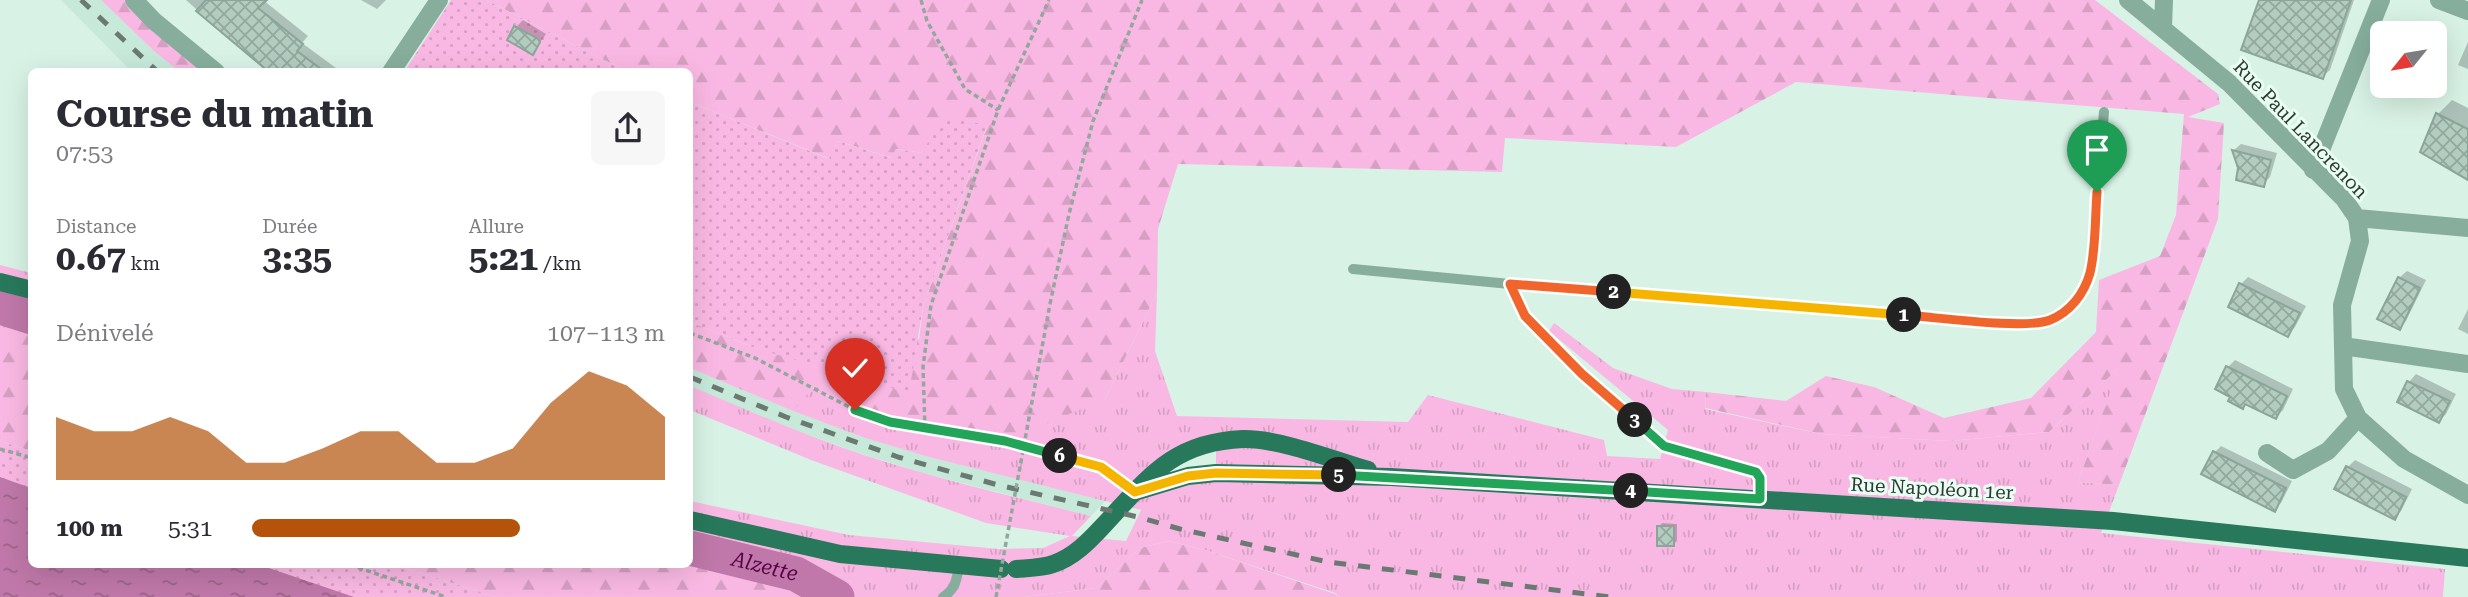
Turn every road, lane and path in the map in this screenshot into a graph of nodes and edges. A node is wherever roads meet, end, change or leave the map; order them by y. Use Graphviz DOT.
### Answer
graph roads {
  1 [pos="134,0"];
  2 [pos="439,0"];
  3 [pos="921,0"];
  4 [pos="1049,0"];
  5 [pos="1142,0"];
  6 [pos="2128,0"];
  7 [pos="2164,0"];
  8 [pos="2381,0"];
  9 [pos="2439,0"];
  10 [pos="2468,12"];
  11 [pos="2163,27"];
  12 [pos="211,68"];
  13 [pos="394,68"];
  14 [pos="998,110"];
  15 [pos="2104,113"];
  16 [pos="2313,170"];
  17 [pos="2357,218"];
  18 [pos="2468,228"];
  19 [pos="1353,269"];
  20 [pos="0,282"];
  21 [pos="1510,284"];
  22 [pos="28,288"];
  23 [pos="693,334"];
  24 [pos="2343,346"];
  25 [pos="2468,365"];
  26 [pos="2358,418"];
  27 [pos="925,429"];
  28 [pos="0,449"];
  29 [pos="2267,453"];
  30 [pos="28,457"];
  31 [pos="1391,477"];
  32 [pos="1135,492"];
  33 [pos="2468,495"];
  34 [pos="1760,499"];
  35 [pos="693,521"];
  36 [pos="2468,558"];
  37 [pos="959,566"];
  38 [pos="359,568"];
  39 [pos="446,597"];
  40 [pos="943,597"];
  41 [pos="996,597"];
  1 -- 12 [label="street"];
  2 -- 13 [label="street"];
  3 -- 14 [label="path"];
  4 -- 14 [label="path"];
  5 -- 41 [label="path, bridge"];
  6 -- 11 [label="street, Rue Paul Lancrenon"];
  7 -- 11 [label="street"];
  8 -- 16 [label="street"];
  9 -- 10 [label="street"];
  11 -- 16 [label="street, Rue Paul Lancrenon"];
  14 -- 27 [label="path"];
  15 -- 21 [label="lane"];
  16 -- 17 [label="street, Rue Paul Lancrenon"];
  17 -- 18 [label="street, Rue Paul Lancrenon"];
  17 -- 24 [label="street"];
  19 -- 21 [label="lane"];
  20 -- 22 [label="main road"];
  21 -- 34 [label="lane"];
  23 -- 27 [label="path"];
  24 -- 25 [label="street"];
  24 -- 26 [label="street"];
  26 -- 29 [label="street"];
  26 -- 33 [label="street"];
  27 -- 32 [label="path"];
  28 -- 30 [label="path"];
  31 -- 32 [label="main road"];
  31 -- 32 [label="main road"];
  31 -- 34 [label="main road, Rue Napoléon 1er"];
  32 -- 37 [label="main road"];
  34 -- 36 [label="main road, Rue Napoléon 1er"];
  35 -- 37 [label="main road"];
  37 -- 40 [label="lane"];
  38 -- 39 [label="path"];
}
